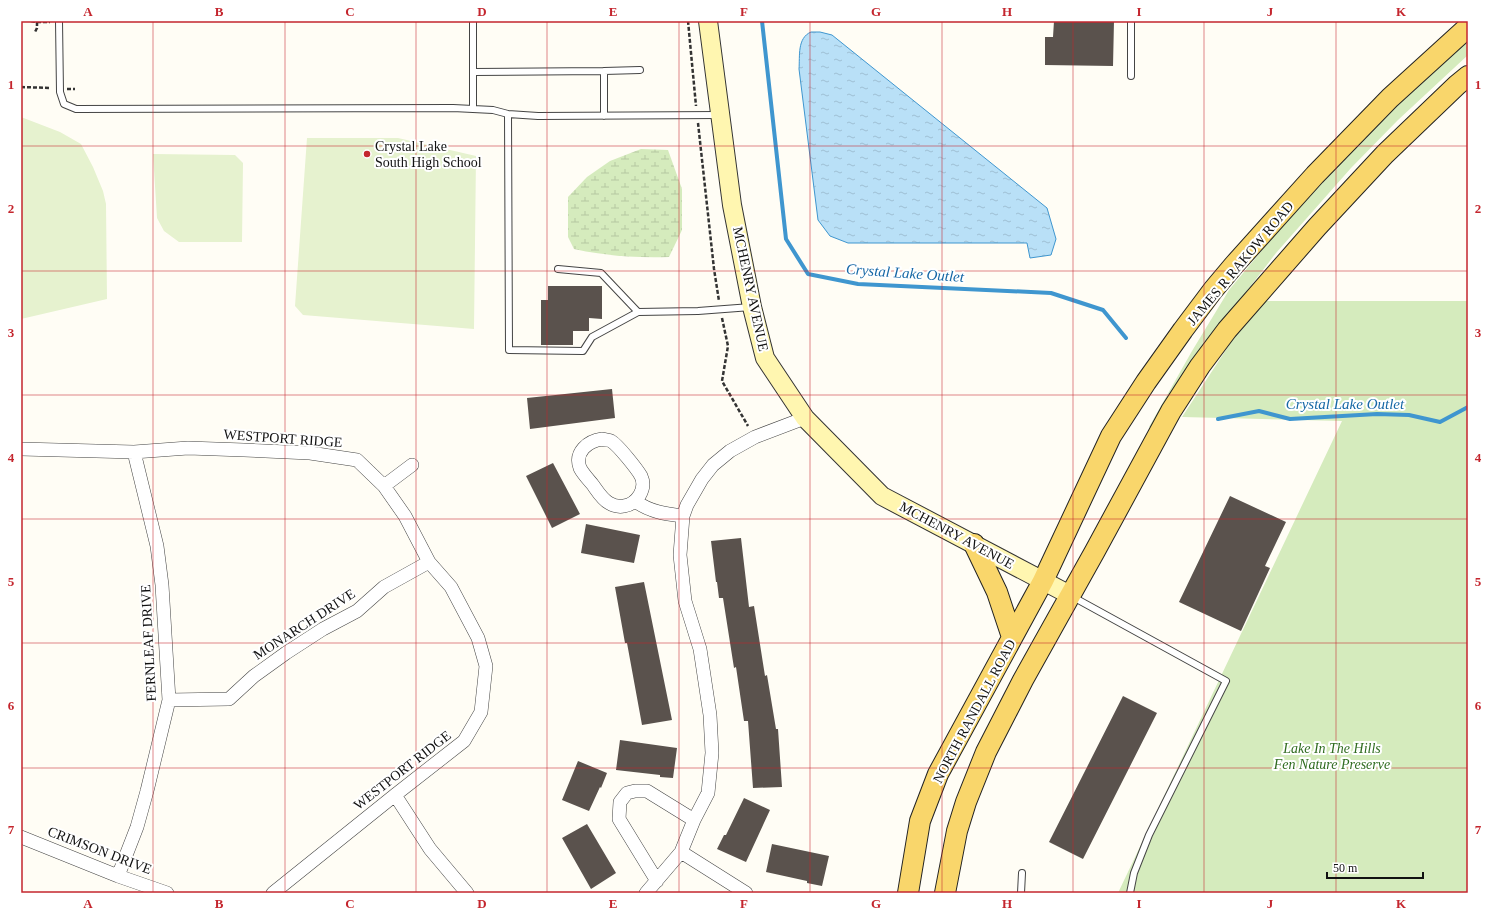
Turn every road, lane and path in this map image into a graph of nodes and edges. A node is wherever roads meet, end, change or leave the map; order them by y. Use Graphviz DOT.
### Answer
graph roads {
  1 [pos="31,21"];
  2 [pos="59,21"];
  3 [pos="473,21"];
  4 [pos="688,21"];
  5 [pos="708,21"];
  6 [pos="1131,21"];
  7 [pos="37,22"];
  8 [pos="50,22"];
  9 [pos="1468,27"];
  10 [pos="35,32"];
  11 [pos="640,70"];
  12 [pos="604,71"];
  13 [pos="473,72"];
  14 [pos="1131,76"];
  15 [pos="1468,76"];
  16 [pos="21,88"];
  17 [pos="51,88"];
  18 [pos="67,88"];
  19 [pos="75,89"];
  20 [pos="696,104"];
  21 [pos="473,109"];
  22 [pos="508,114"];
  23 [pos="721,115"];
  24 [pos="604,116"];
  25 [pos="698,126"];
  26 [pos="558,269"];
  27 [pos="718,296"];
  28 [pos="752,307"];
  29 [pos="638,312"];
  30 [pos="723,321"];
  31 [pos="805,418"];
  32 [pos="755,437"];
  33 [pos="21,449"];
  34 [pos="134,452"];
  35 [pos="412,465"];
  36 [pos="384,486"];
  37 [pos="635,501"];
  38 [pos="683,516"];
  39 [pos="974,544"];
  40 [pos="429,562"];
  41 [pos="1043,581"];
  42 [pos="1070,595"];
  43 [pos="1012,637"];
  44 [pos="169,700"];
  45 [pos="395,795"];
  46 [pos="694,820"];
  47 [pos="21,837"];
  48 [pos="681,852"];
  49 [pos="1022,873"];
  50 [pos="118,876"];
  51 [pos="657,881"];
  52 [pos="167,893"];
  53 [pos="273,893"];
  54 [pos="466,893"];
  55 [pos="646,893"];
  56 [pos="747,893"];
  57 [pos="908,893"];
  58 [pos="945,893"];
  59 [pos="1021,893"];
  60 [pos="1130,893"];
  1 -- 7 [label="path"];
  2 -- 21 [label="lane"];
  3 -- 13 [label="lane"];
  4 -- 20 [label="path"];
  5 -- 23 [label="street, MCHENRY AVENUE"];
  6 -- 14 [label="lane"];
  7 -- 8 [label="path"];
  7 -- 10 [label="path"];
  9 -- 41 [label="main road, JAMES R RAKOW ROAD"];
  11 -- 12 [label="lane"];
  12 -- 13 [label="lane"];
  12 -- 24 [label="lane"];
  13 -- 21 [label="lane"];
  15 -- 42 [label="main road"];
  16 -- 17 [label="path"];
  18 -- 19 [label="path"];
  21 -- 22 [label="lane"];
  22 -- 24 [label="lane"];
  22 -- 29 [label="lane"];
  23 -- 24 [label="lane"];
  23 -- 28 [label="street, MCHENRY AVENUE"];
  25 -- 27 [label="path"];
  26 -- 29 [label="lane"];
  28 -- 29 [label="lane"];
  28 -- 31 [label="street, MCHENRY AVENUE"];
  30 -- 32 [label="path"];
  31 -- 32 [label="street"];
  31 -- 39 [label="street, MCHENRY AVENUE"];
  32 -- 38 [label="street"];
  33 -- 34 [label="street, WESTPORT RIDGE"];
  34 -- 36 [label="street, WESTPORT RIDGE"];
  34 -- 44 [label="street, FERNLEAF DRIVE"];
  35 -- 36 [label="street"];
  36 -- 40 [label="street, WESTPORT RIDGE"];
  37 -- 37 [label="street"];
  37 -- 38 [label="street"];
  38 -- 46 [label="street"];
  39 -- 41 [label="street, MCHENRY AVENUE"];
  39 -- 43 [label="main road"];
  40 -- 44 [label="street, MONARCH DRIVE"];
  40 -- 45 [label="street, WESTPORT RIDGE"];
  41 -- 42 [label="street, MCHENRY AVENUE"];
  41 -- 43 [label="main road, NORTH RANDALL ROAD"];
  42 -- 58 [label="main road, NORTH RANDALL ROAD"];
  42 -- 60 [label="lane"];
  43 -- 57 [label="main road, NORTH RANDALL ROAD"];
  44 -- 50 [label="street, FERNLEAF DRIVE"];
  45 -- 53 [label="street, WESTPORT RIDGE"];
  45 -- 54 [label="street"];
  46 -- 48 [label="street"];
  46 -- 51 [label="street"];
  47 -- 50 [label="street, CRIMSON DRIVE"];
  48 -- 51 [label="street"];
  48 -- 56 [label="street"];
  49 -- 59 [label="lane"];
  50 -- 52 [label="street, CRIMSON DRIVE"];
  51 -- 55 [label="street"];
}
